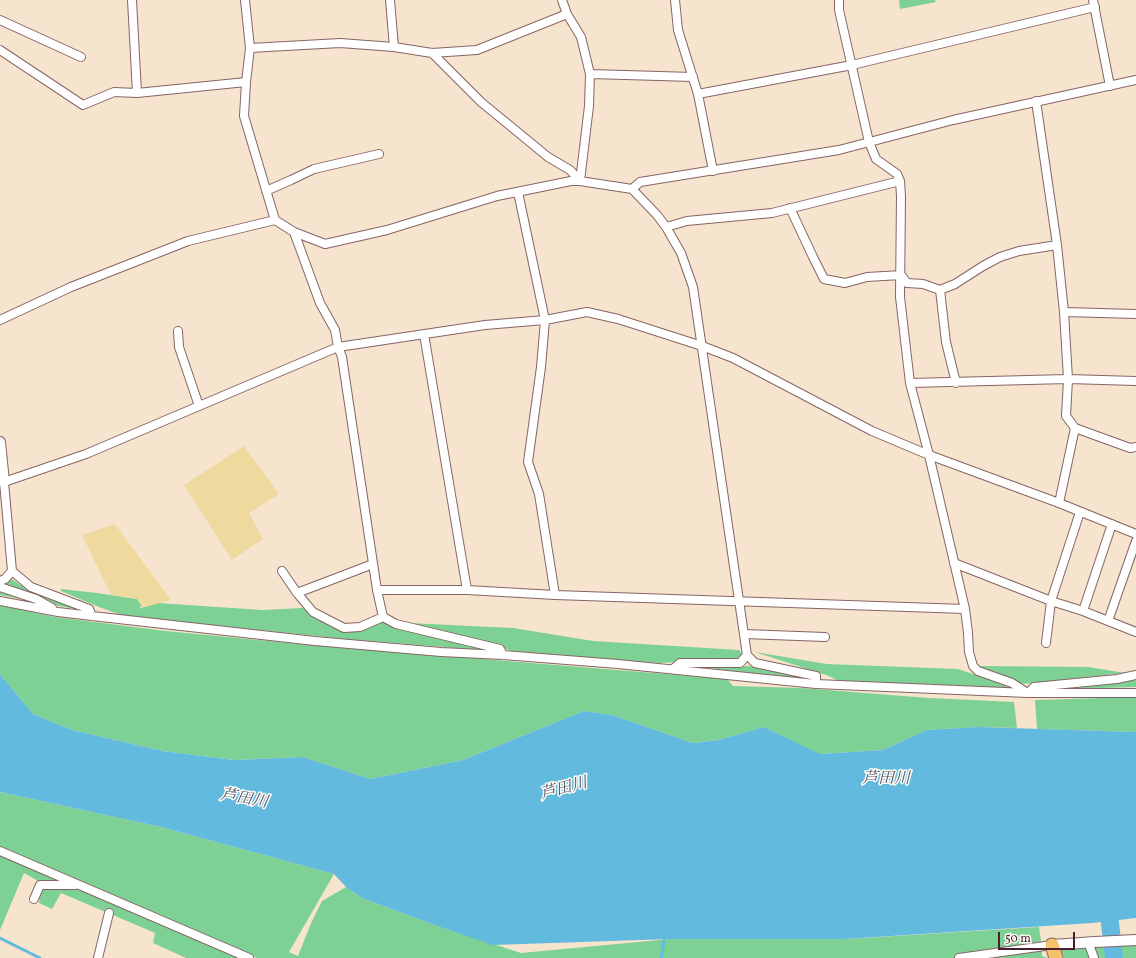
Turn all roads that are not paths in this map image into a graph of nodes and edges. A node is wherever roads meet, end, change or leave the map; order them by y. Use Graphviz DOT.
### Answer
graph roads {
  1 [pos="132,0"];
  2 [pos="244,0"];
  3 [pos="390,0"];
  4 [pos="562,0"];
  5 [pos="675,0"];
  6 [pos="839,0"];
  7 [pos="1094,4"];
  8 [pos="567,14"];
  9 [pos="0,20"];
  10 [pos="250,48"];
  11 [pos="394,48"];
  12 [pos="0,50"];
  13 [pos="432,53"];
  14 [pos="81,57"];
  15 [pos="852,65"];
  16 [pos="590,74"];
  17 [pos="693,77"];
  18 [pos="1136,80"];
  19 [pos="246,82"];
  20 [pos="1110,86"];
  21 [pos="137,93"];
  22 [pos="698,94"];
  23 [pos="1036,101"];
  24 [pos="869,142"];
  25 [pos="379,154"];
  26 [pos="713,171"];
  27 [pos="580,181"];
  28 [pos="900,181"];
  29 [pos="632,189"];
  30 [pos="266,190"];
  31 [pos="518,192"];
  32 [pos="790,208"];
  33 [pos="275,220"];
  34 [pos="666,227"];
  35 [pos="294,232"];
  36 [pos="1057,245"];
  37 [pos="901,275"];
  38 [pos="940,290"];
  39 [pos="1064,312"];
  40 [pos="1136,314"];
  41 [pos="0,320"];
  42 [pos="545,320"];
  43 [pos="178,331"];
  44 [pos="424,334"];
  45 [pos="702,346"];
  46 [pos="338,347"];
  47 [pos="1068,379"];
  48 [pos="1136,381"];
  49 [pos="910,383"];
  50 [pos="956,383"];
  51 [pos="199,406"];
  52 [pos="1075,428"];
  53 [pos="0,442"];
  54 [pos="1136,447"];
  55 [pos="929,455"];
  56 [pos="4,482"];
  57 [pos="1059,503"];
  58 [pos="1080,512"];
  59 [pos="1112,524"];
  60 [pos="1136,534"];
  61 [pos="1136,541"];
  62 [pos="954,563"];
  63 [pos="373,564"];
  64 [pos="12,571"];
  65 [pos="282,571"];
  66 [pos="0,581"];
  67 [pos="0,587"];
  68 [pos="377,590"];
  69 [pos="466,590"];
  70 [pos="297,593"];
  71 [pos="555,595"];
  72 [pos="0,601"];
  73 [pos="1051,601"];
  74 [pos="739,602"];
  75 [pos="965,609"];
  76 [pos="1083,611"];
  77 [pos="58,612"];
  78 [pos="92,616"];
  79 [pos="383,617"];
  80 [pos="1108,621"];
  81 [pos="1136,630"];
  82 [pos="744,634"];
  83 [pos="826,637"];
  84 [pos="1046,643"];
  85 [pos="503,655"];
  86 [pos="747,655"];
  87 [pos="673,669"];
  88 [pos="1136,675"];
  89 [pos="816,684"];
  90 [pos="1028,693"];
  91 [pos="1136,693"];
  92 [pos="2,853"];
  93 [pos="79,885"];
  94 [pos="34,899"];
  95 [pos="109,913"];
  96 [pos="1136,940"];
  97 [pos="1091,942"];
  98 [pos="1054,952"];
  99 [pos="98,958"];
  100 [pos="248,958"];
  101 [pos="959,958"];
  102 [pos="1094,958"];
  1 -- 21 [label="street"];
  2 -- 10 [label="street"];
  3 -- 11 [label="street"];
  4 -- 8 [label="street"];
  5 -- 17 [label="street"];
  6 -- 15 [label="street"];
  7 -- 15 [label="street"];
  7 -- 20 [label="street"];
  8 -- 13 [label="street"];
  8 -- 16 [label="street"];
  9 -- 14 [label="street"];
  10 -- 11 [label="street"];
  10 -- 19 [label="street"];
  11 -- 13 [label="street"];
  12 -- 21 [label="street"];
  13 -- 27 [label="street"];
  15 -- 22 [label="street"];
  15 -- 24 [label="street"];
  16 -- 17 [label="street"];
  16 -- 27 [label="street"];
  17 -- 22 [label="street"];
  18 -- 20 [label="street"];
  19 -- 21 [label="street"];
  19 -- 30 [label="street"];
  20 -- 23 [label="street"];
  22 -- 26 [label="street"];
  23 -- 24 [label="street"];
  23 -- 36 [label="street"];
  24 -- 26 [label="street"];
  24 -- 28 [label="street"];
  25 -- 30 [label="street"];
  26 -- 29 [label="street"];
  27 -- 29 [label="street"];
  27 -- 31 [label="street"];
  28 -- 32 [label="street"];
  28 -- 37 [label="street"];
  29 -- 34 [label="street"];
  30 -- 33 [label="street"];
  31 -- 35 [label="street"];
  31 -- 42 [label="street"];
  32 -- 34 [label="street"];
  32 -- 37 [label="street"];
  33 -- 35 [label="street"];
  33 -- 41 [label="street"];
  34 -- 45 [label="street"];
  35 -- 46 [label="street"];
  36 -- 38 [label="street"];
  36 -- 39 [label="street"];
  37 -- 38 [label="street"];
  37 -- 49 [label="street"];
  38 -- 50 [label="street"];
  39 -- 40 [label="street"];
  39 -- 47 [label="street"];
  42 -- 44 [label="street"];
  42 -- 45 [label="street"];
  42 -- 71 [label="street"];
  43 -- 51 [label="street"];
  44 -- 46 [label="street"];
  44 -- 69 [label="street"];
  45 -- 55 [label="street"];
  45 -- 74 [label="street"];
  46 -- 51 [label="street"];
  46 -- 63 [label="street"];
  47 -- 48 [label="street"];
  47 -- 50 [label="street"];
  47 -- 52 [label="street"];
  49 -- 50 [label="street"];
  49 -- 55 [label="street"];
  51 -- 56 [label="street"];
  52 -- 54 [label="street"];
  52 -- 57 [label="street"];
  53 -- 56 [label="street"];
  55 -- 57 [label="street"];
  55 -- 62 [label="street"];
  56 -- 64 [label="street"];
  57 -- 58 [label="street"];
  58 -- 59 [label="street"];
  58 -- 73 [label="street"];
  59 -- 60 [label="street"];
  59 -- 76 [label="street"];
  61 -- 80 [label="street"];
  62 -- 73 [label="street"];
  62 -- 75 [label="street"];
  63 -- 68 [label="street"];
  63 -- 70 [label="street"];
  64 -- 66 [label="street"];
  64 -- 78 [label="street"];
  65 -- 70 [label="street"];
  67 -- 77 [label="street"];
  68 -- 69 [label="street"];
  68 -- 79 [label="street"];
  69 -- 71 [label="street"];
  70 -- 79 [label="street"];
  71 -- 74 [label="street"];
  72 -- 77 [label="street"];
  73 -- 76 [label="street"];
  73 -- 84 [label="street"];
  74 -- 75 [label="street"];
  74 -- 82 [label="street"];
  75 -- 90 [label="street"];
  76 -- 80 [label="street"];
  77 -- 78 [label="street"];
  78 -- 85 [label="street"];
  79 -- 85 [label="street"];
  80 -- 81 [label="street"];
  82 -- 83 [label="street"];
  82 -- 86 [label="street"];
  85 -- 87 [label="street"];
  86 -- 87 [label="street"];
  86 -- 89 [label="street"];
  87 -- 89 [label="street"];
  88 -- 90 [label="street"];
  89 -- 90 [label="street"];
  90 -- 91 [label="street"];
  92 -- 93 [label="street"];
  93 -- 94 [label="street"];
  93 -- 100 [label="street"];
  95 -- 99 [label="street"];
  96 -- 97 [label="street"];
  97 -- 98 [label="street"];
  97 -- 102 [label="street"];
  98 -- 101 [label="street"];
}
